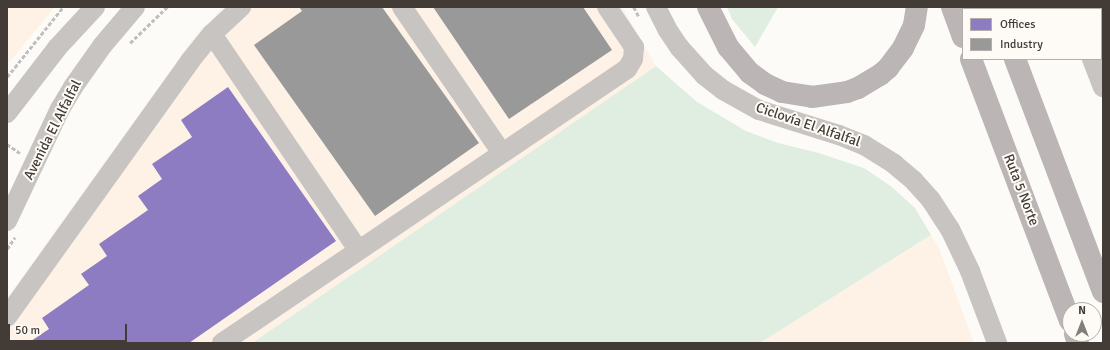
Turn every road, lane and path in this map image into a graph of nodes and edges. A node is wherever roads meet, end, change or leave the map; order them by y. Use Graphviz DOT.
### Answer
graph roads {
  1 [pos="63,7"];
  2 [pos="95,7"];
  3 [pos="135,7"];
  4 [pos="167,7"];
  5 [pos="241,7"];
  6 [pos="402,7"];
  7 [pos="607,7"];
  8 [pos="634,7"];
  9 [pos="656,7"];
  10 [pos="708,7"];
  11 [pos="917,7"];
  12 [pos="952,7"];
  13 [pos="642,21"];
  14 [pos="212,34"];
  15 [pos="962,34"];
  16 [pos="124,48"];
  17 [pos="971,60"];
  18 [pos="1015,60"];
  19 [pos="1097,64"];
  20 [pos="7,77"];
  21 [pos="1103,87"];
  22 [pos="7,113"];
  23 [pos="502,153"];
  24 [pos="12,227"];
  25 [pos="7,249"];
  26 [pos="358,250"];
  27 [pos="1103,292"];
  28 [pos="1063,302"];
  29 [pos="7,317"];
  30 [pos="222,343"];
  31 [pos="997,343"];
  1 -- 20 [label="path"];
  2 -- 22 [label="street"];
  3 -- 24 [label="street, Avenida El Alfalfal"];
  4 -- 16 [label="path"];
  5 -- 14 [label="street"];
  6 -- 23 [label="street"];
  7 -- 23 [label="street"];
  8 -- 13 [label="path"];
  9 -- 31 [label="street"];
  10 -- 11 [label="highway"];
  12 -- 15 [label="highway"];
  14 -- 26 [label="street"];
  14 -- 29 [label="street"];
  17 -- 28 [label="highway, Ruta 5 Norte"];
  18 -- 27 [label="highway"];
  19 -- 21 [label="street"];
  23 -- 26 [label="street"];
  24 -- 25 [label="path"];
  26 -- 30 [label="street"];
}
